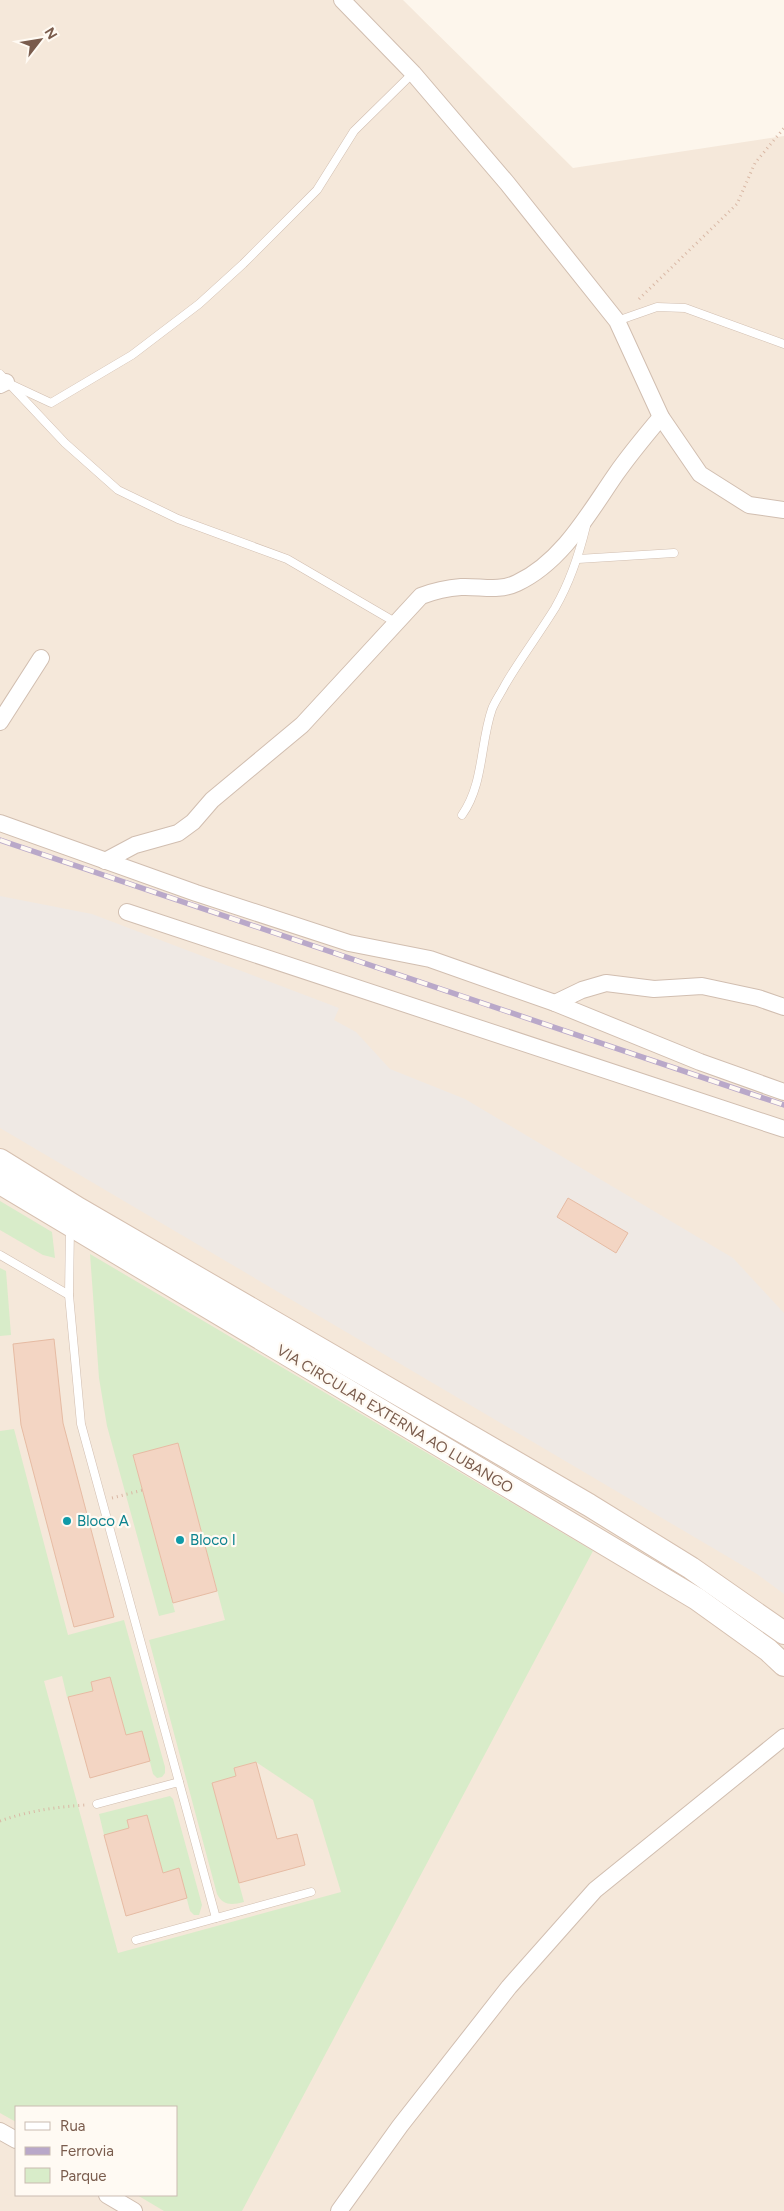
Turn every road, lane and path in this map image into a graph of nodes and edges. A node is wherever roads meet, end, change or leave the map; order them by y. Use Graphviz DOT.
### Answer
graph roads {
  1 [pos="342,0"];
  2 [pos="413,73"];
  3 [pos="784,128"];
  4 [pos="638,300"];
  5 [pos="617,321"];
  6 [pos="784,344"];
  7 [pos="2,380"];
  8 [pos="660,417"];
  9 [pos="784,510"];
  10 [pos="589,514"];
  11 [pos="674,553"];
  12 [pos="578,559"];
  13 [pos="395,622"];
  14 [pos="41,658"];
  15 [pos="0,722"];
  16 [pos="462,815"];
  17 [pos="0,823"];
  18 [pos="105,860"];
  19 [pos="127,912"];
  20 [pos="555,1003"];
  21 [pos="784,1007"];
  22 [pos="784,1092"];
  23 [pos="784,1130"];
  24 [pos="0,1160"];
  25 [pos="0,1183"];
  26 [pos="70,1225"];
  27 [pos="0,1255"];
  28 [pos="69,1295"];
  29 [pos="143,1490"];
  30 [pos="102,1500"];
  31 [pos="784,1633"];
  32 [pos="784,1665"];
  33 [pos="784,1737"];
  34 [pos="178,1782"];
  35 [pos="97,1804"];
  36 [pos="0,1821"];
  37 [pos="311,1892"];
  38 [pos="216,1918"];
  39 [pos="136,1940"];
  40 [pos="0,2130"];
  41 [pos="15,2139"];
  42 [pos="109,2196"];
  43 [pos="134,2211"];
  44 [pos="339,2211"];
  1 -- 2 [label="street"];
  2 -- 5 [label="street"];
  2 -- 7 [label="lane"];
  3 -- 4 [label="path"];
  5 -- 6 [label="lane"];
  5 -- 8 [label="street"];
  7 -- 13 [label="lane"];
  8 -- 9 [label="street"];
  8 -- 10 [label="street"];
  10 -- 12 [label="lane"];
  10 -- 13 [label="street"];
  11 -- 12 [label="lane"];
  12 -- 16 [label="lane"];
  13 -- 18 [label="street"];
  14 -- 15 [label="street"];
  17 -- 18 [label="street"];
  18 -- 20 [label="street"];
  19 -- 23 [label="street"];
  20 -- 21 [label="street"];
  20 -- 22 [label="street"];
  24 -- 31 [label="main road, VIA CIRCULAR EXTERNA AO LUBANGO"];
  25 -- 26 [label="main road, VIA CIRCULAR EXTERNA AO LUBANGO"];
  26 -- 28 [label="lane"];
  26 -- 32 [label="main road, VIA CIRCULAR EXTERNA AO LUBANGO"];
  27 -- 28 [label="lane"];
  28 -- 30 [label="lane"];
  29 -- 30 [label="path"];
  30 -- 34 [label="lane"];
  33 -- 44 [label="street"];
  34 -- 35 [label="lane"];
  34 -- 38 [label="lane"];
  35 -- 36 [label="path"];
  37 -- 38 [label="lane"];
  38 -- 39 [label="lane"];
  40 -- 41 [label="street"];
  42 -- 43 [label="street"];
}
